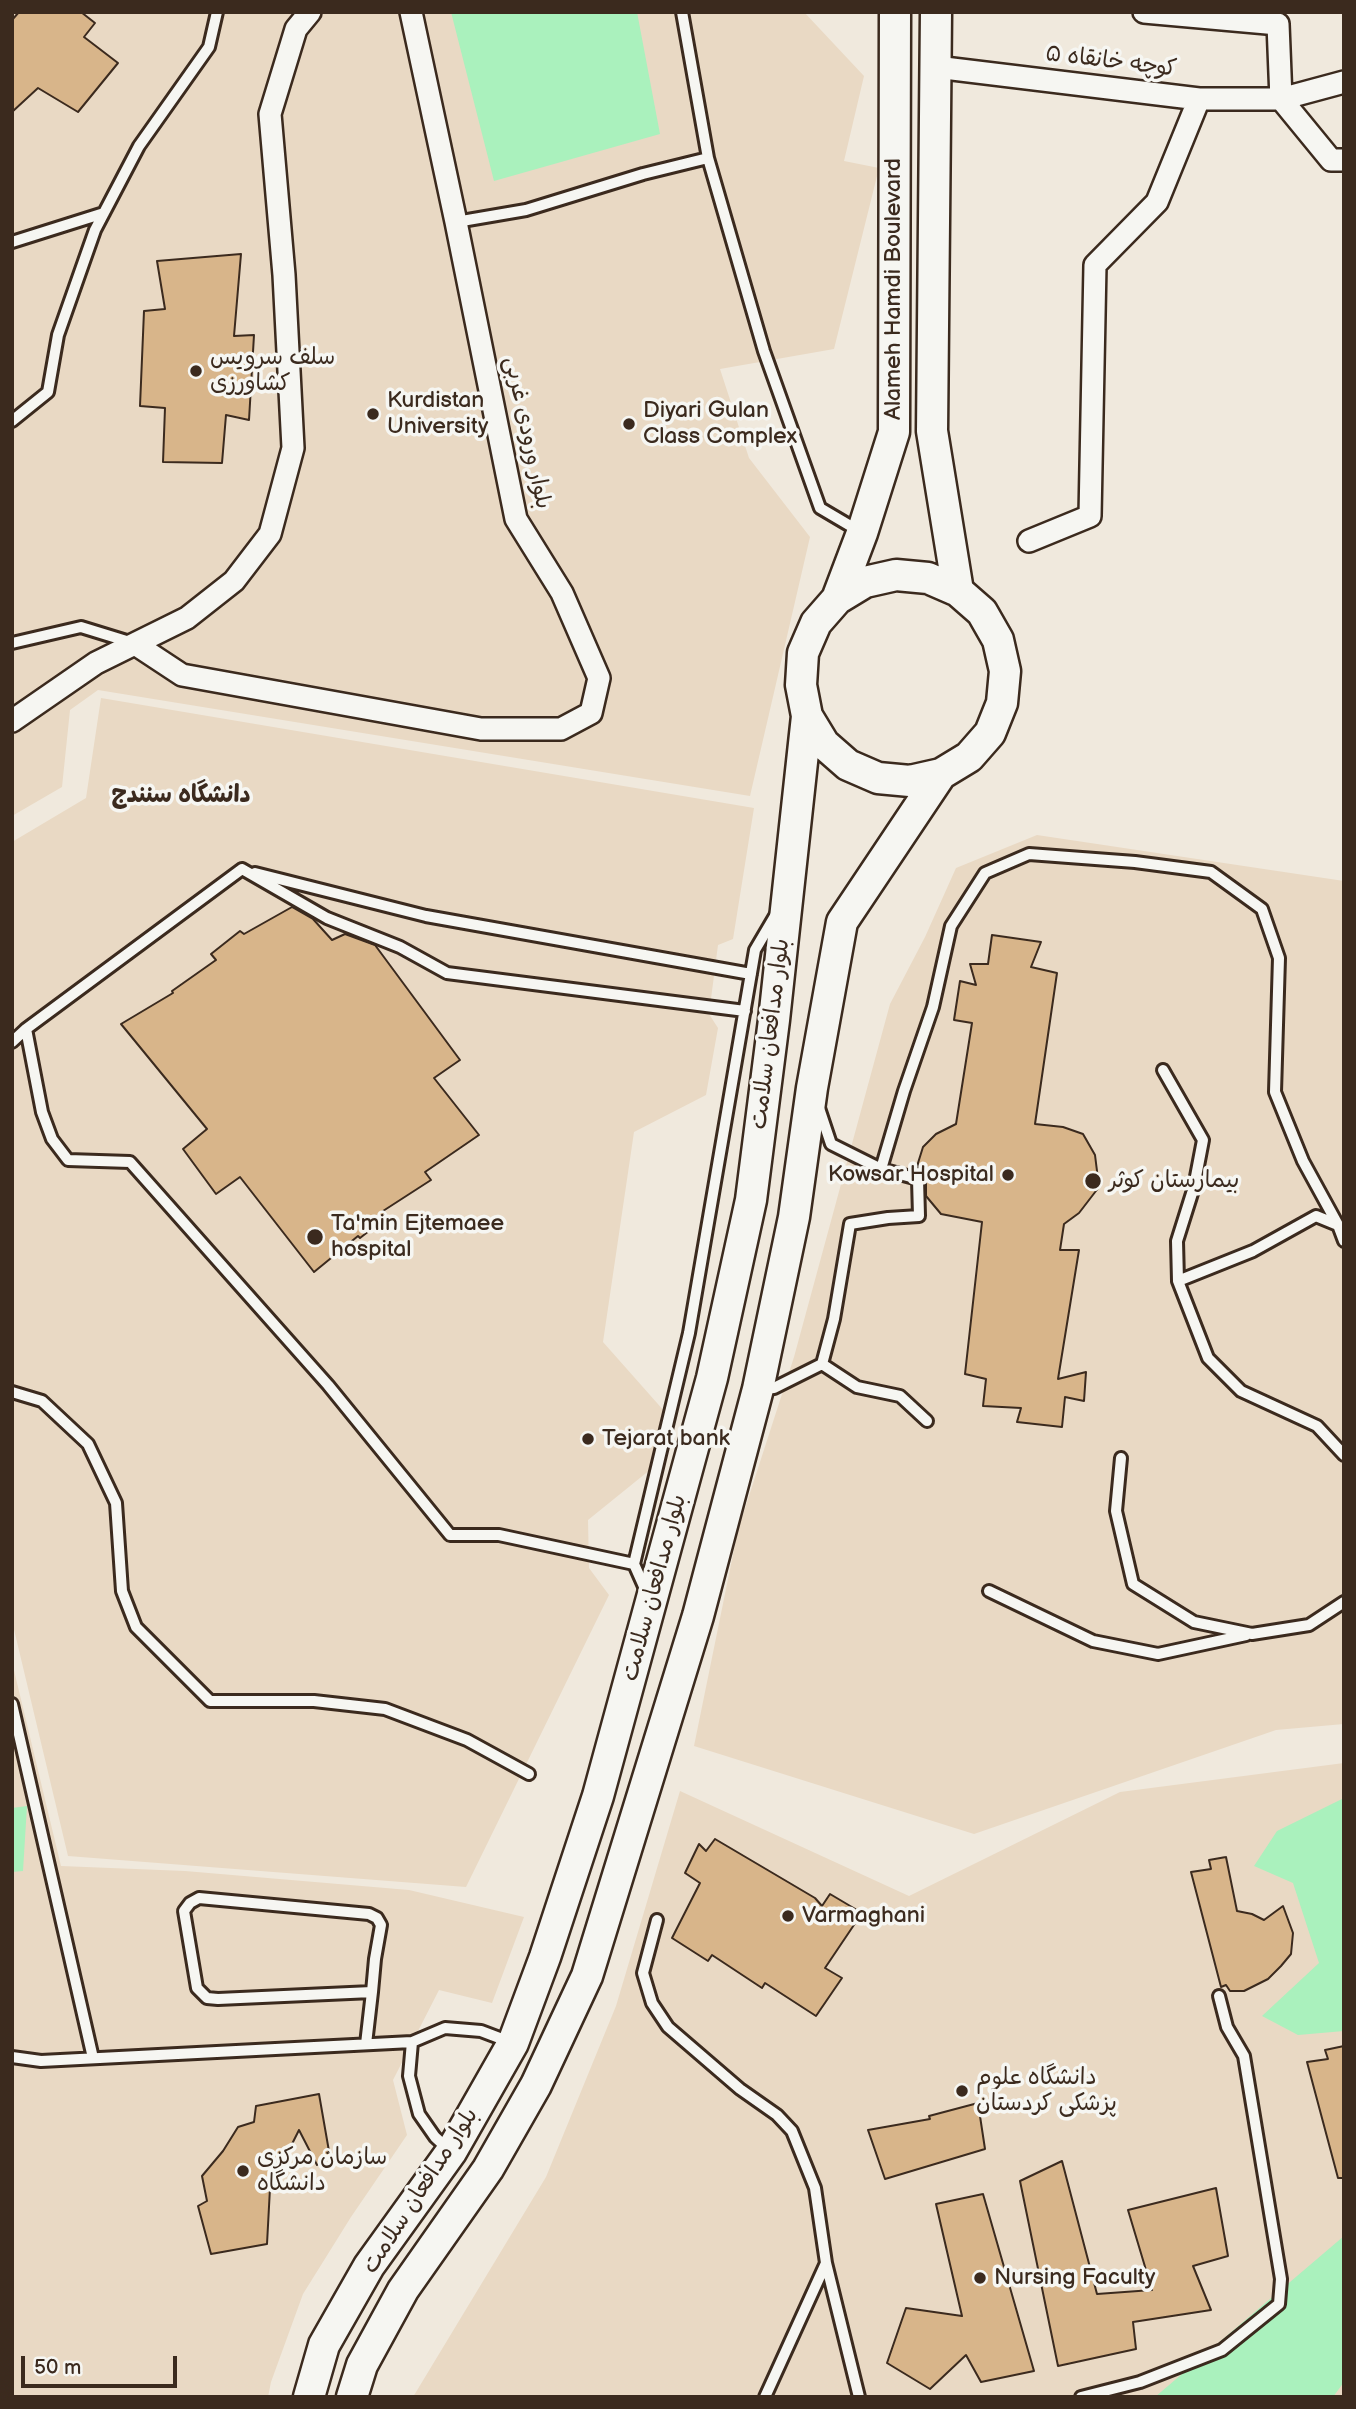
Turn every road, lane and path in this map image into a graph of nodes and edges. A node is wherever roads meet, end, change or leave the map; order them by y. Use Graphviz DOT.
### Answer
graph roads {
  1 [pos="217,12"];
  2 [pos="310,12"];
  3 [pos="411,12"];
  4 [pos="682,12"];
  5 [pos="895,12"];
  6 [pos="936,12"];
  7 [pos="1143,12"];
  8 [pos="936,67"];
  9 [pos="1344,82"];
  10 [pos="1199,99"];
  11 [pos="1280,99"];
  12 [pos="708,158"];
  13 [pos="1344,160"];
  14 [pos="104,214"];
  15 [pos="456,222"];
  16 [pos="12,242"];
  17 [pos="12,421"];
  18 [pos="862,533"];
  19 [pos="1029,541"];
  20 [pos="958,591"];
  21 [pos="837,599"];
  22 [pos="12,643"];
  23 [pos="135,643"];
  24 [pos="807,716"];
  25 [pos="12,721"];
  26 [pos="941,774"];
  27 [pos="242,869"];
  28 [pos="787,895"];
  29 [pos="751,974"];
  30 [pos="745,1011"];
  31 [pos="26,1029"];
  32 [pos="12,1042"];
  33 [pos="1163,1070"];
  34 [pos="812,1087"];
  35 [pos="881,1169"];
  36 [pos="1338,1225"];
  37 [pos="1344,1241"];
  38 [pos="1178,1280"];
  39 [pos="822,1364"];
  40 [pos="758,1389"];
  41 [pos="12,1392"];
  42 [pos="927,1420"];
  43 [pos="1344,1455"];
  44 [pos="1121,1458"];
  45 [pos="635,1564"];
  46 [pos="989,1591"];
  47 [pos="1344,1602"];
  48 [pos="651,1603"];
  49 [pos="1252,1634"];
  50 [pos="12,1704"];
  51 [pos="529,1774"];
  52 [pos="657,1920"];
  53 [pos="372,1992"];
  54 [pos="1219,1996"];
  55 [pos="412,2042"];
  56 [pos="513,2043"];
  57 [pos="366,2044"];
  58 [pos="12,2057"];
  59 [pos="93,2058"];
  60 [pos="451,2152"];
  61 [pos="826,2263"];
  62 [pos="309,2397"];
  63 [pos="352,2397"];
  64 [pos="765,2397"];
  65 [pos="859,2397"];
  66 [pos="1081,2397"];
  1 -- 14 [label="lane"];
  2 -- 23 [label="street"];
  3 -- 15 [label="street, بلوار ورودی غربی"];
  4 -- 12 [label="lane"];
  5 -- 18 [label="main road, Alameh Hamdi Boulevard"];
  6 -- 8 [label="main road, Alameh Hamdi Boulevard"];
  7 -- 11 [label="street"];
  8 -- 10 [label="street, کوچه خانقاه ۵"];
  8 -- 20 [label="main road, Alameh Hamdi Boulevard"];
  9 -- 11 [label="street, کوچه خانقاه ۵"];
  10 -- 11 [label="street, کوچه خانقاه ۵"];
  10 -- 19 [label="street"];
  11 -- 13 [label="street"];
  12 -- 15 [label="lane"];
  12 -- 18 [label="lane"];
  14 -- 16 [label="lane"];
  14 -- 17 [label="lane"];
  15 -- 23 [label="street, بلوار ورودی غربی"];
  18 -- 21 [label="main road, Alameh Hamdi Boulevard"];
  20 -- 21 [label="main road"];
  20 -- 26 [label="main road"];
  21 -- 24 [label="main road"];
  22 -- 23 [label="lane"];
  23 -- 25 [label="street"];
  24 -- 26 [label="main road"];
  24 -- 28 [label="main road, بلوار مدافعان سلامت"];
  26 -- 34 [label="main road, بلوار مدافعان سلامت"];
  27 -- 29 [label="lane"];
  27 -- 30 [label="lane"];
  27 -- 31 [label="lane"];
  28 -- 29 [label="lane"];
  28 -- 48 [label="main road, بلوار مدافعان سلامت"];
  29 -- 30 [label="lane"];
  30 -- 45 [label="lane"];
  31 -- 32 [label="lane"];
  31 -- 45 [label="lane"];
  33 -- 38 [label="lane"];
  34 -- 35 [label="lane"];
  34 -- 40 [label="main road, بلوار مدافعان سلامت"];
  35 -- 36 [label="lane"];
  35 -- 39 [label="lane"];
  36 -- 37 [label="lane"];
  36 -- 38 [label="lane"];
  38 -- 43 [label="lane"];
  39 -- 40 [label="lane"];
  39 -- 42 [label="lane"];
  40 -- 63 [label="main road, بلوار مدافعان سلامت"];
  41 -- 51 [label="lane"];
  44 -- 49 [label="lane"];
  45 -- 48 [label="lane"];
  46 -- 49 [label="lane"];
  47 -- 49 [label="lane"];
  48 -- 56 [label="main road, بلوار مدافعان سلامت"];
  50 -- 59 [label="lane"];
  52 -- 61 [label="lane"];
  53 -- 53 [label="lane"];
  53 -- 57 [label="lane"];
  54 -- 66 [label="lane"];
  55 -- 56 [label="lane"];
  55 -- 57 [label="lane"];
  55 -- 60 [label="lane"];
  56 -- 60 [label="main road, بلوار مدافعان سلامت"];
  57 -- 59 [label="lane"];
  58 -- 59 [label="lane"];
  60 -- 62 [label="main road, بلوار مدافعان سلامت"];
  61 -- 64 [label="lane"];
  61 -- 65 [label="lane"];
}
